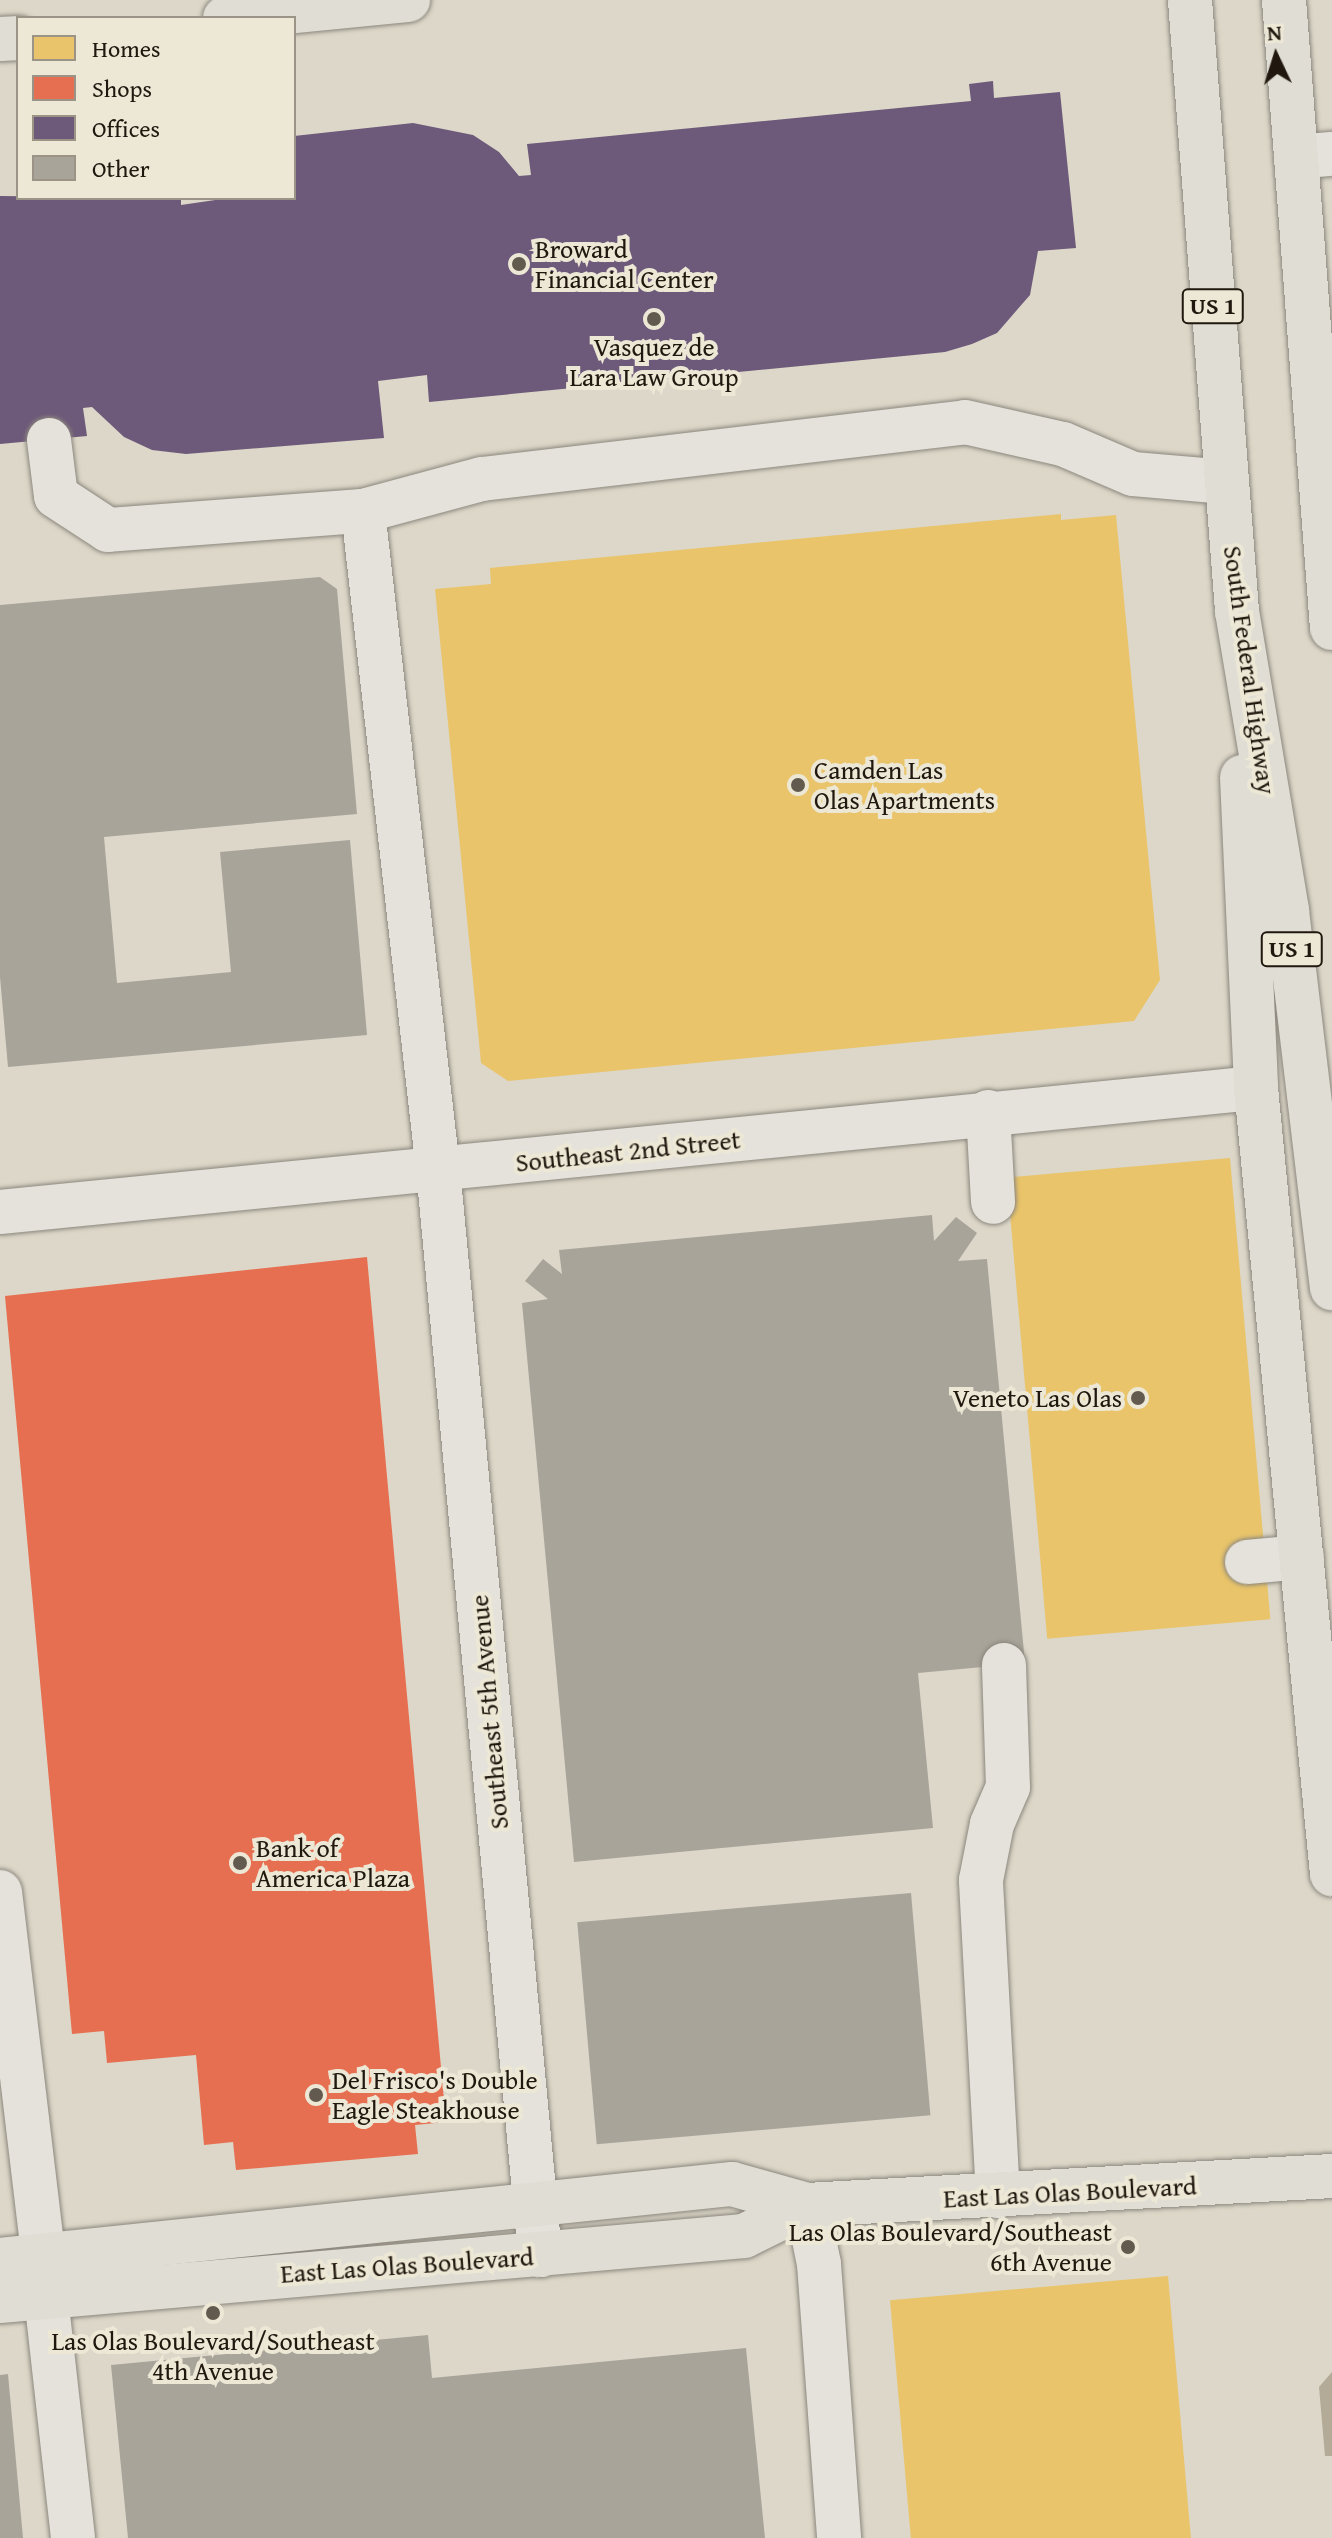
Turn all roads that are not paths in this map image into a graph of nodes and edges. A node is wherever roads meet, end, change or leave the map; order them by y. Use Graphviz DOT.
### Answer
graph roads {
  1 [pos="408,0"];
  2 [pos="1190,0"];
  3 [pos="1284,0"];
  4 [pos="245,16"];
  5 [pos="1314,156"];
  6 [pos="49,440"];
  7 [pos="1325,465"];
  8 [pos="1227,482"];
  9 [pos="363,511"];
  10 [pos="1237,611"];
  11 [pos="1332,616"];
  12 [pos="1332,628"];
  13 [pos="1256,1088"];
  14 [pos="988,1112"];
  15 [pos="438,1169"];
  16 [pos="993,1202"];
  17 [pos="0,1212"];
  18 [pos="1332,1288"];
  19 [pos="1302,1557"];
  20 [pos="1247,1562"];
  21 [pos="1004,1665"];
  22 [pos="1332,1874"];
  23 [pos="0,1892"];
  24 [pos="1332,2176"];
  25 [pos="998,2196"];
  26 [pos="535,2201"];
  27 [pos="807,2205"];
  28 [pos="43,2254"];
  29 [pos="540,2255"];
  30 [pos="0,2260"];
  31 [pos="46,2297"];
  32 [pos="0,2301"];
  33 [pos="73,2538"];
  34 [pos="839,2538"];
  1 -- 4 [label="main road"];
  2 -- 8 [label="main road, South Federal Highway / US 1"];
  3 -- 5 [label="main road"];
  5 -- 7 [label="main road"];
  6 -- 9 [label="street"];
  7 -- 11 [label="main road"];
  8 -- 9 [label="street"];
  8 -- 10 [label="main road, South Federal Highway / US 1"];
  9 -- 15 [label="street, Southeast 5th Avenue"];
  10 -- 13 [label="main road"];
  10 -- 18 [label="main road, South Federal Highway / US 1"];
  11 -- 12 [label="main road"];
  13 -- 14 [label="street, Southeast 2nd Street"];
  13 -- 19 [label="main road"];
  14 -- 15 [label="street, Southeast 2nd Street"];
  14 -- 16 [label="street"];
  15 -- 17 [label="street, Southeast 2nd Street"];
  15 -- 26 [label="street, Southeast 5th Avenue"];
  19 -- 20 [label="street"];
  19 -- 22 [label="main road"];
  21 -- 25 [label="street"];
  23 -- 28 [label="street"];
  24 -- 25 [label="main road, East Las Olas Boulevard"];
  25 -- 27 [label="main road, East Las Olas Boulevard"];
  26 -- 27 [label="main road, East Las Olas Boulevard"];
  26 -- 28 [label="main road, East Las Olas Boulevard"];
  26 -- 29 [label="street, Southeast 5th Avenue"];
  27 -- 29 [label="main road, East Las Olas Boulevard"];
  27 -- 34 [label="street"];
  28 -- 30 [label="main road, East Las Olas Boulevard"];
  29 -- 31 [label="main road, East Las Olas Boulevard"];
  31 -- 32 [label="main road, East Las Olas Boulevard"];
  31 -- 33 [label="street"];
}
